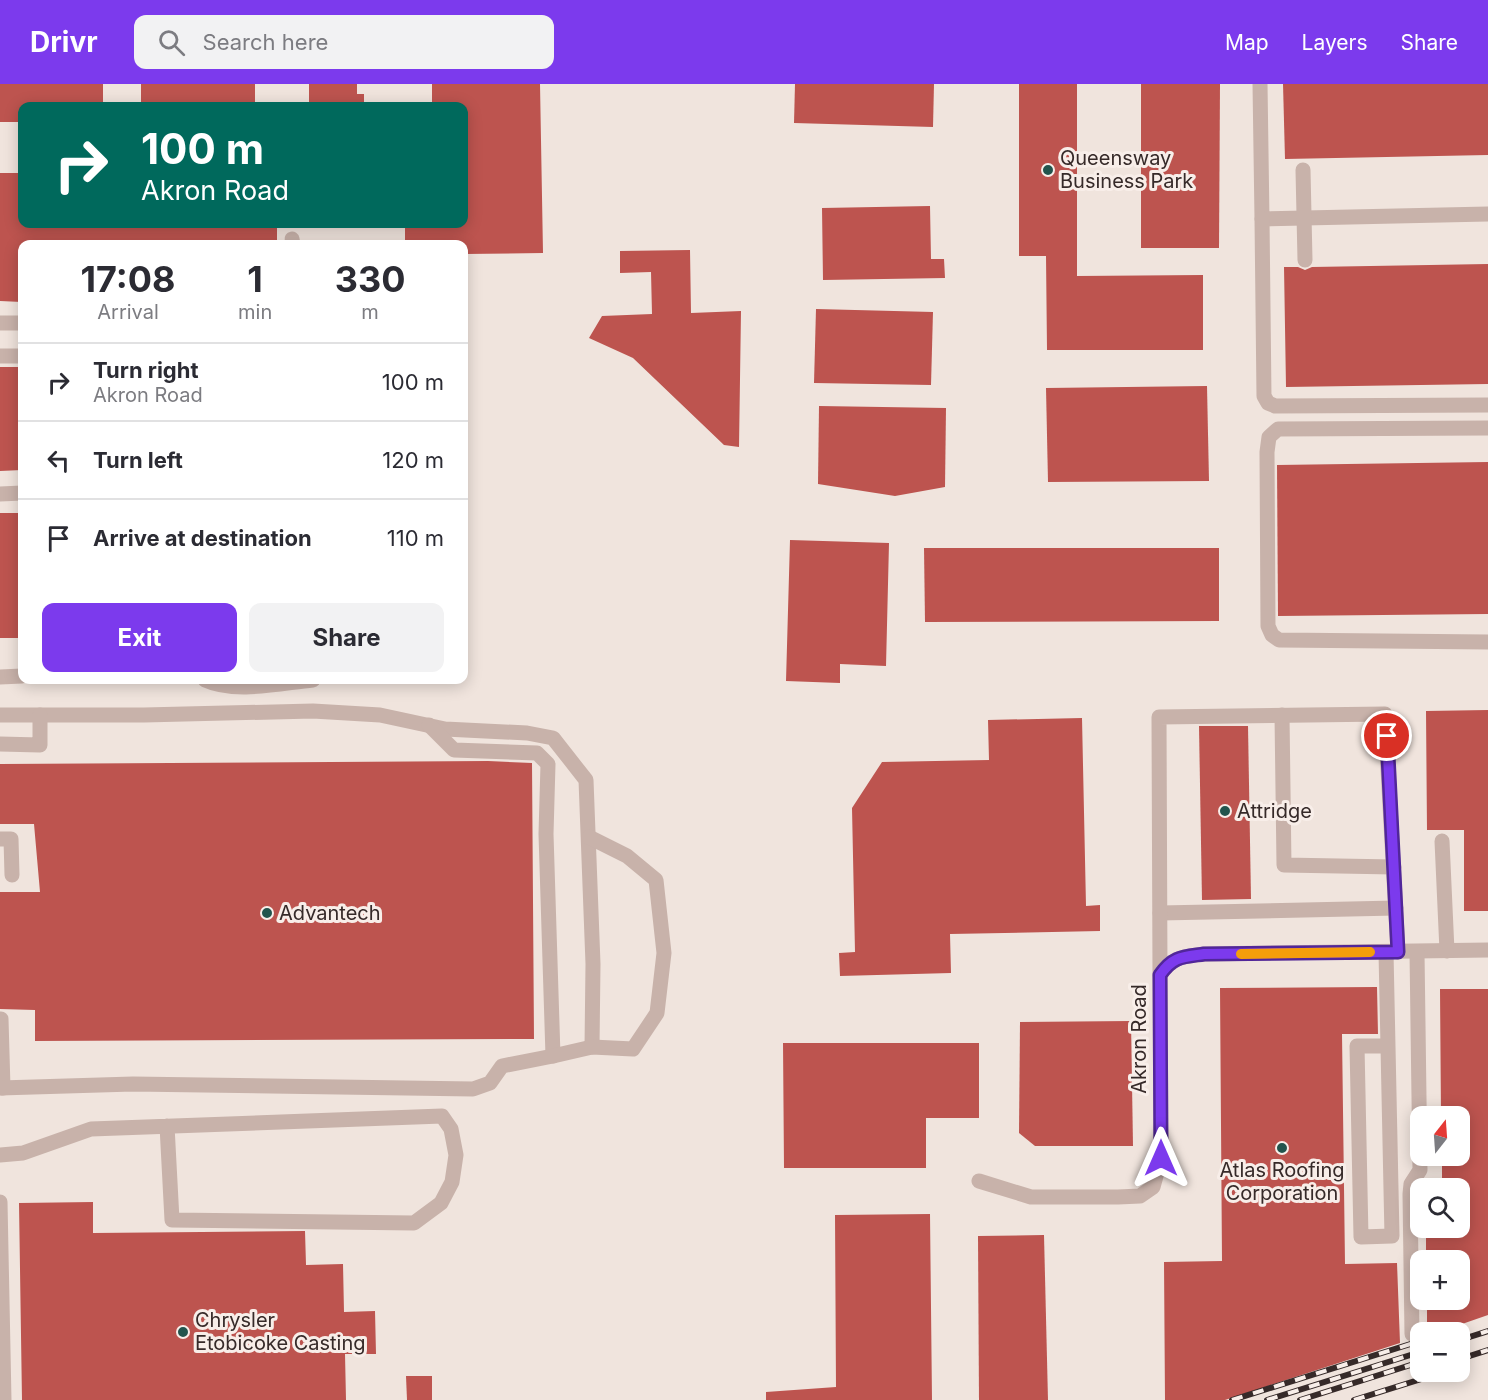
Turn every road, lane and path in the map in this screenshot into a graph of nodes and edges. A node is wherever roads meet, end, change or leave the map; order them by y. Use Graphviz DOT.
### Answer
graph roads {
  1 [pos="1260,84"];
  2 [pos="1303,170"];
  3 [pos="1488,214"];
  4 [pos="1304,218"];
  5 [pos="1262,219"];
  6 [pos="1305,260"];
  7 [pos="0,323"];
  8 [pos="18,323"];
  9 [pos="0,356"];
  10 [pos="18,356"];
  11 [pos="1488,405"];
  12 [pos="1488,428"];
  13 [pos="18,493"];
  14 [pos="0,494"];
  15 [pos="1488,642"];
  16 [pos="18,676"];
  17 [pos="0,677"];
  18 [pos="216,684"];
  19 [pos="276,684"];
  20 [pos="0,715"];
  21 [pos="40,715"];
  22 [pos="1282,715"];
  23 [pos="429,725"];
  24 [pos="0,744"];
  25 [pos="589,837"];
  26 [pos="0,839"];
  27 [pos="1442,841"];
  28 [pos="1394,867"];
  29 [pos="12,875"];
  30 [pos="1396,908"];
  31 [pos="1160,913"];
  32 [pos="1488,950"];
  33 [pos="1447,951"];
  34 [pos="1392,952"];
  35 [pos="1417,952"];
  36 [pos="1160,975"];
  37 [pos="0,1019"];
  38 [pos="1388,1046"];
  39 [pos="592,1047"];
  40 [pos="552,1056"];
  41 [pos="1,1088"];
  42 [pos="167,1126"];
  43 [pos="0,1155"];
  44 [pos="979,1181"];
  45 [pos="0,1202"];
  46 [pos="1412,1322"];
  47 [pos="1,1342"];
  48 [pos="4,1400"];
  1 -- 5 [label="street"];
  2 -- 4 [label="street"];
  3 -- 4 [label="street"];
  4 -- 5 [label="street"];
  4 -- 6 [label="street"];
  5 -- 11 [label="street"];
  7 -- 8 [label="street"];
  9 -- 10 [label="street"];
  12 -- 15 [label="street"];
  13 -- 14 [label="street"];
  16 -- 17 [label="street"];
  18 -- 19 [label="street"];
  20 -- 21 [label="street"];
  21 -- 23 [label="street"];
  21 -- 24 [label="street"];
  22 -- 28 [label="street"];
  22 -- 28 [label="street"];
  22 -- 31 [label="street"];
  23 -- 25 [label="street"];
  23 -- 40 [label="street"];
  25 -- 39 [label="street"];
  25 -- 39 [label="street"];
  26 -- 29 [label="street"];
  27 -- 33 [label="street"];
  28 -- 30 [label="street"];
  30 -- 31 [label="street"];
  30 -- 34 [label="street"];
  31 -- 36 [label="street"];
  32 -- 33 [label="street, Akron Road"];
  33 -- 35 [label="street, Akron Road"];
  34 -- 35 [label="street, Akron Road"];
  34 -- 36 [label="street, Akron Road"];
  34 -- 38 [label="street"];
  35 -- 46 [label="street"];
  36 -- 44 [label="street, Akron Road"];
  37 -- 41 [label="street"];
  38 -- 38 [label="street"];
  39 -- 40 [label="street"];
  40 -- 41 [label="street"];
  42 -- 42 [label="street"];
  42 -- 43 [label="street"];
  45 -- 47 [label="street"];
  47 -- 48 [label="street"];
}
